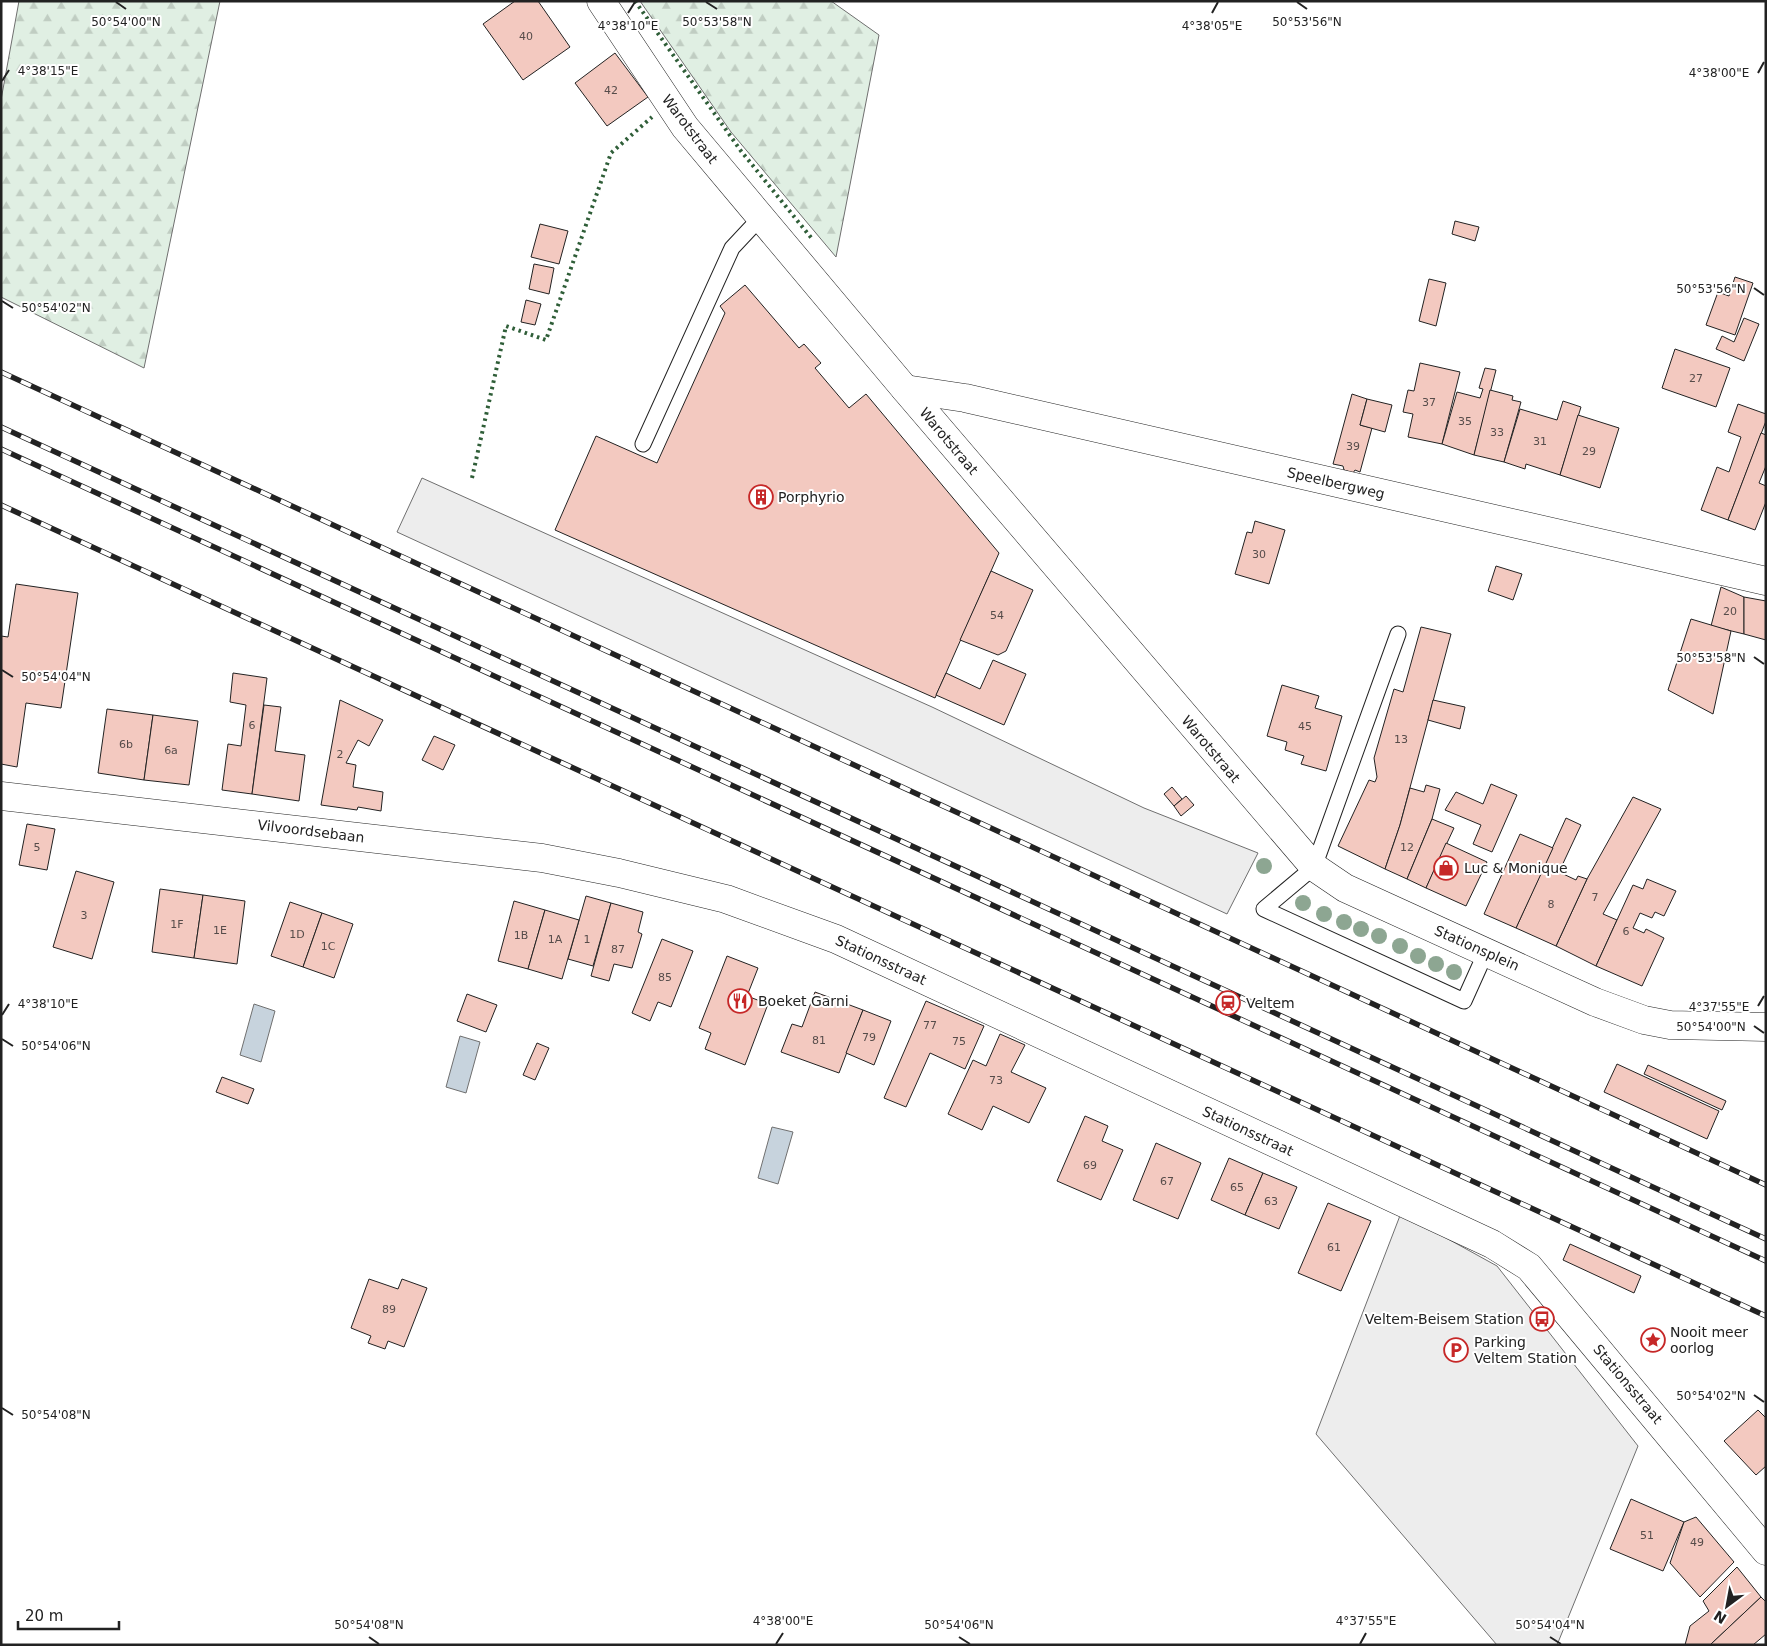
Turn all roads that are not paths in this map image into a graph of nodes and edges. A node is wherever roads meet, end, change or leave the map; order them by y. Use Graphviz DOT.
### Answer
graph roads {
  1 [pos="601,1"];
  2 [pos="761,217"];
  3 [pos="905,389"];
  4 [pos="643,444"];
  5 [pos="1766,581"];
  6 [pos="1398,634"];
  7 [pos="1,796"];
  8 [pos="1314,867"];
  9 [pos="619,873"];
  10 [pos="1486,952"];
  11 [pos="1766,1027"];
  12 [pos="1761,1536"];
  1 -- 2 [label="street, Warotstraat"];
  2 -- 3 [label="street, Warotstraat"];
  2 -- 4 [label="lane"];
  3 -- 5 [label="street, Speelbergweg"];
  3 -- 8 [label="street, Warotstraat"];
  6 -- 8 [label="lane"];
  7 -- 9 [label="street, Vilvoordsebaan"];
  8 -- 10 [label="street, Stationsplein"];
  8 -- 10 [label="lane"];
  9 -- 12 [label="street, Stationsstraat"];
  10 -- 11 [label="street, Stationsplein"];
}
